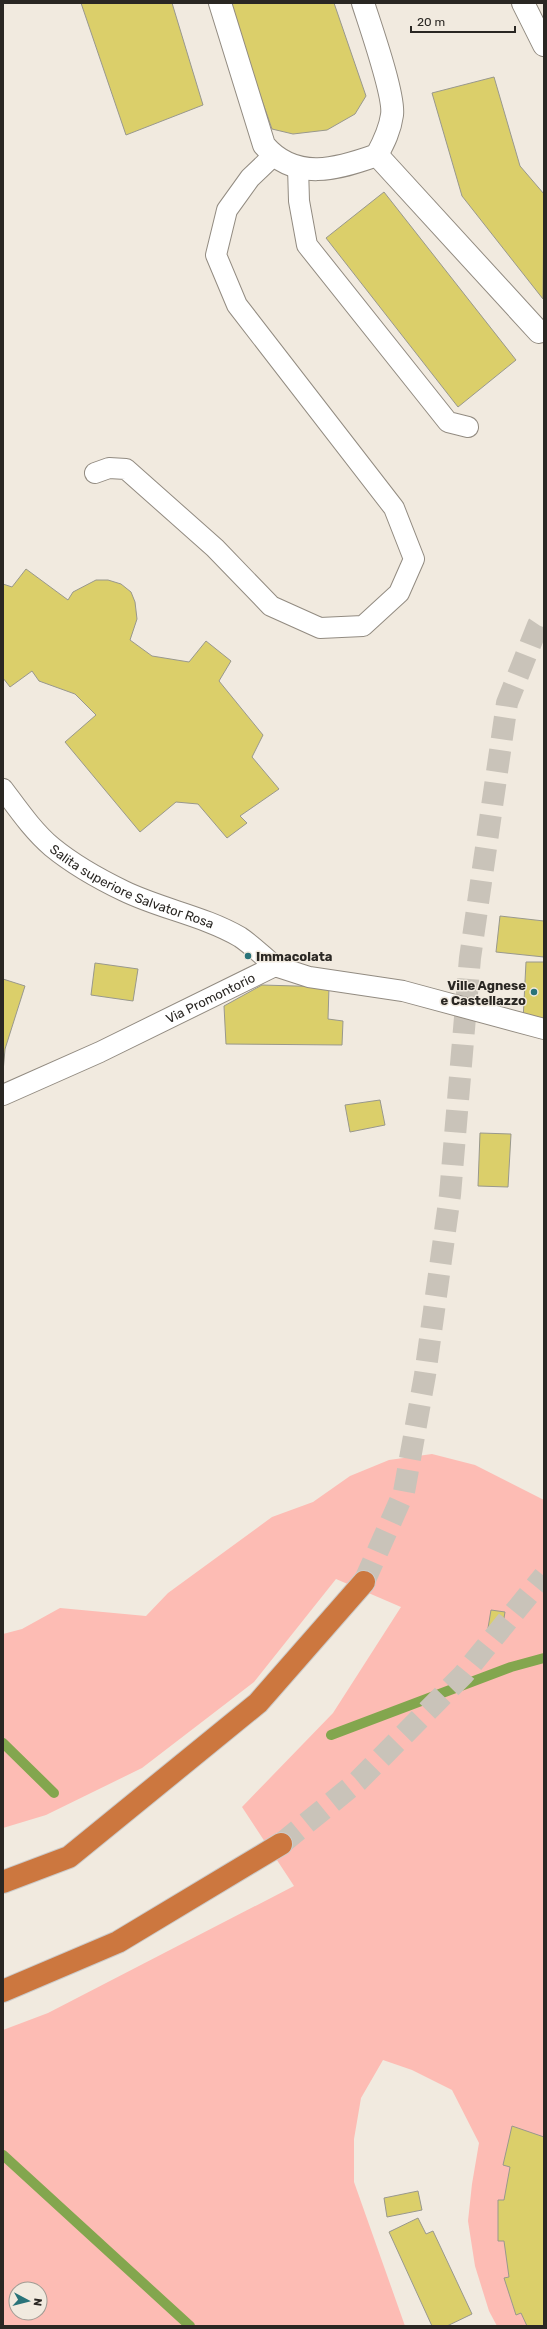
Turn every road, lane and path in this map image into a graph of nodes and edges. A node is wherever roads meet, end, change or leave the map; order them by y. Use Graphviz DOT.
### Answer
graph roads {
  1 [pos="220,3"];
  2 [pos="363,3"];
  3 [pos="523,3"];
  4 [pos="544,45"];
  5 [pos="377,155"];
  6 [pos="273,156"];
  7 [pos="298,167"];
  8 [pos="540,332"];
  9 [pos="468,427"];
  10 [pos="95,473"];
  11 [pos="3,789"];
  12 [pos="275,966"];
  13 [pos="544,1029"];
  14 [pos="3,1095"];
  15 [pos="364,1582"];
  16 [pos="281,1844"];
  17 [pos="3,1882"];
  18 [pos="3,1991"];
  1 -- 6 [label="street"];
  2 -- 5 [label="street"];
  3 -- 4 [label="street"];
  5 -- 7 [label="street"];
  5 -- 8 [label="street"];
  6 -- 7 [label="street"];
  6 -- 10 [label="lane"];
  7 -- 9 [label="lane"];
  11 -- 12 [label="lane, Salita superiore Salvator Rosa"];
  12 -- 13 [label="lane"];
  12 -- 14 [label="lane, Via Promontorio"];
  15 -- 17 [label="highway"];
  16 -- 18 [label="highway"];
}
